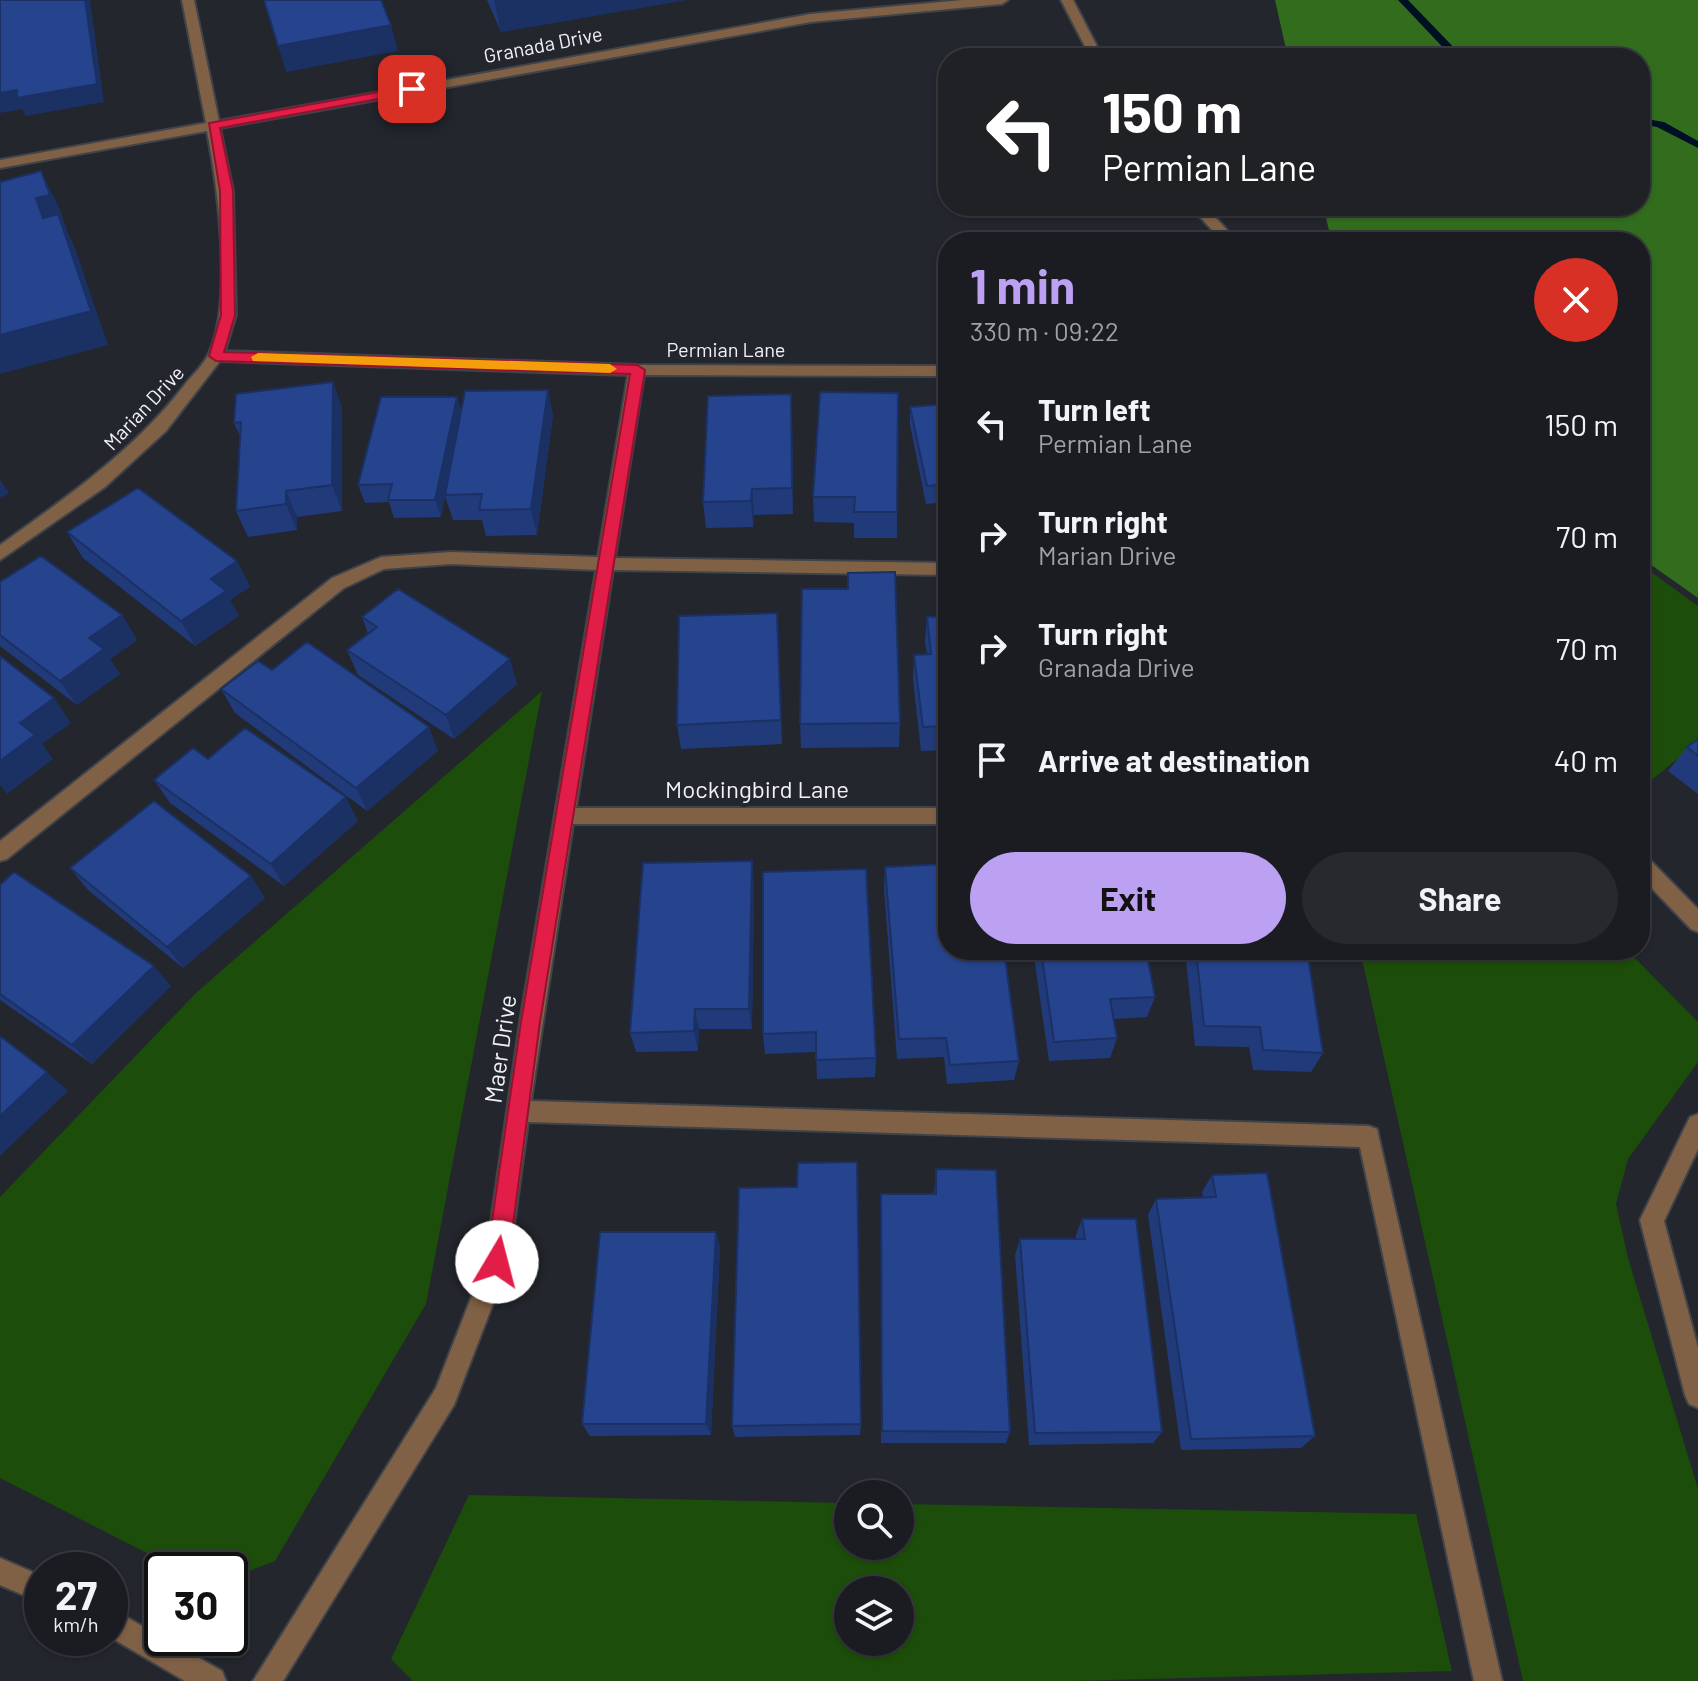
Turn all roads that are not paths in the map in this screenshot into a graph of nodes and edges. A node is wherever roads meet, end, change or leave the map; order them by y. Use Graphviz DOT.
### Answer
graph roads {
  1 [pos="188,0"];
  2 [pos="1002,0"];
  3 [pos="1067,0"];
  4 [pos="1092,48"];
  5 [pos="213,125"];
  6 [pos="0,164"];
  7 [pos="1206,216"];
  8 [pos="1222,232"];
  9 [pos="216,356"];
  10 [pos="637,370"];
  11 [pos="938,371"];
  12 [pos="0,554"];
  13 [pos="604,564"];
  14 [pos="938,569"];
  15 [pos="566,816"];
  16 [pos="938,816"];
  17 [pos="0,853"];
  18 [pos="1650,873"];
  19 [pos="1698,923"];
  20 [pos="518,1111"];
  21 [pos="1698,1125"];
  22 [pos="1698,1395"];
  23 [pos="0,1571"];
  24 [pos="24,1582"];
  25 [pos="128,1632"];
  26 [pos="212,1681"];
  27 [pos="267,1681"];
  28 [pos="1488,1681"];
  1 -- 5 [label="street, Marian Drive"];
  2 -- 5 [label="street, Granada Drive"];
  3 -- 4 [label="street"];
  5 -- 6 [label="street, Granada Drive"];
  5 -- 9 [label="street, Marian Drive"];
  7 -- 8 [label="street"];
  9 -- 10 [label="street, Permian Lane"];
  9 -- 12 [label="street, Marian Drive"];
  10 -- 11 [label="street, Permian Lane"];
  10 -- 13 [label="street, Maer Drive"];
  13 -- 14 [label="street"];
  13 -- 15 [label="street, Maer Drive"];
  13 -- 17 [label="street"];
  15 -- 16 [label="street, Mockingbird Lane"];
  15 -- 20 [label="street, Maer Drive"];
  18 -- 19 [label="street"];
  20 -- 27 [label="street, Maer Drive"];
  20 -- 28 [label="street"];
  21 -- 22 [label="street"];
  23 -- 24 [label="street"];
  25 -- 26 [label="street"];
}
